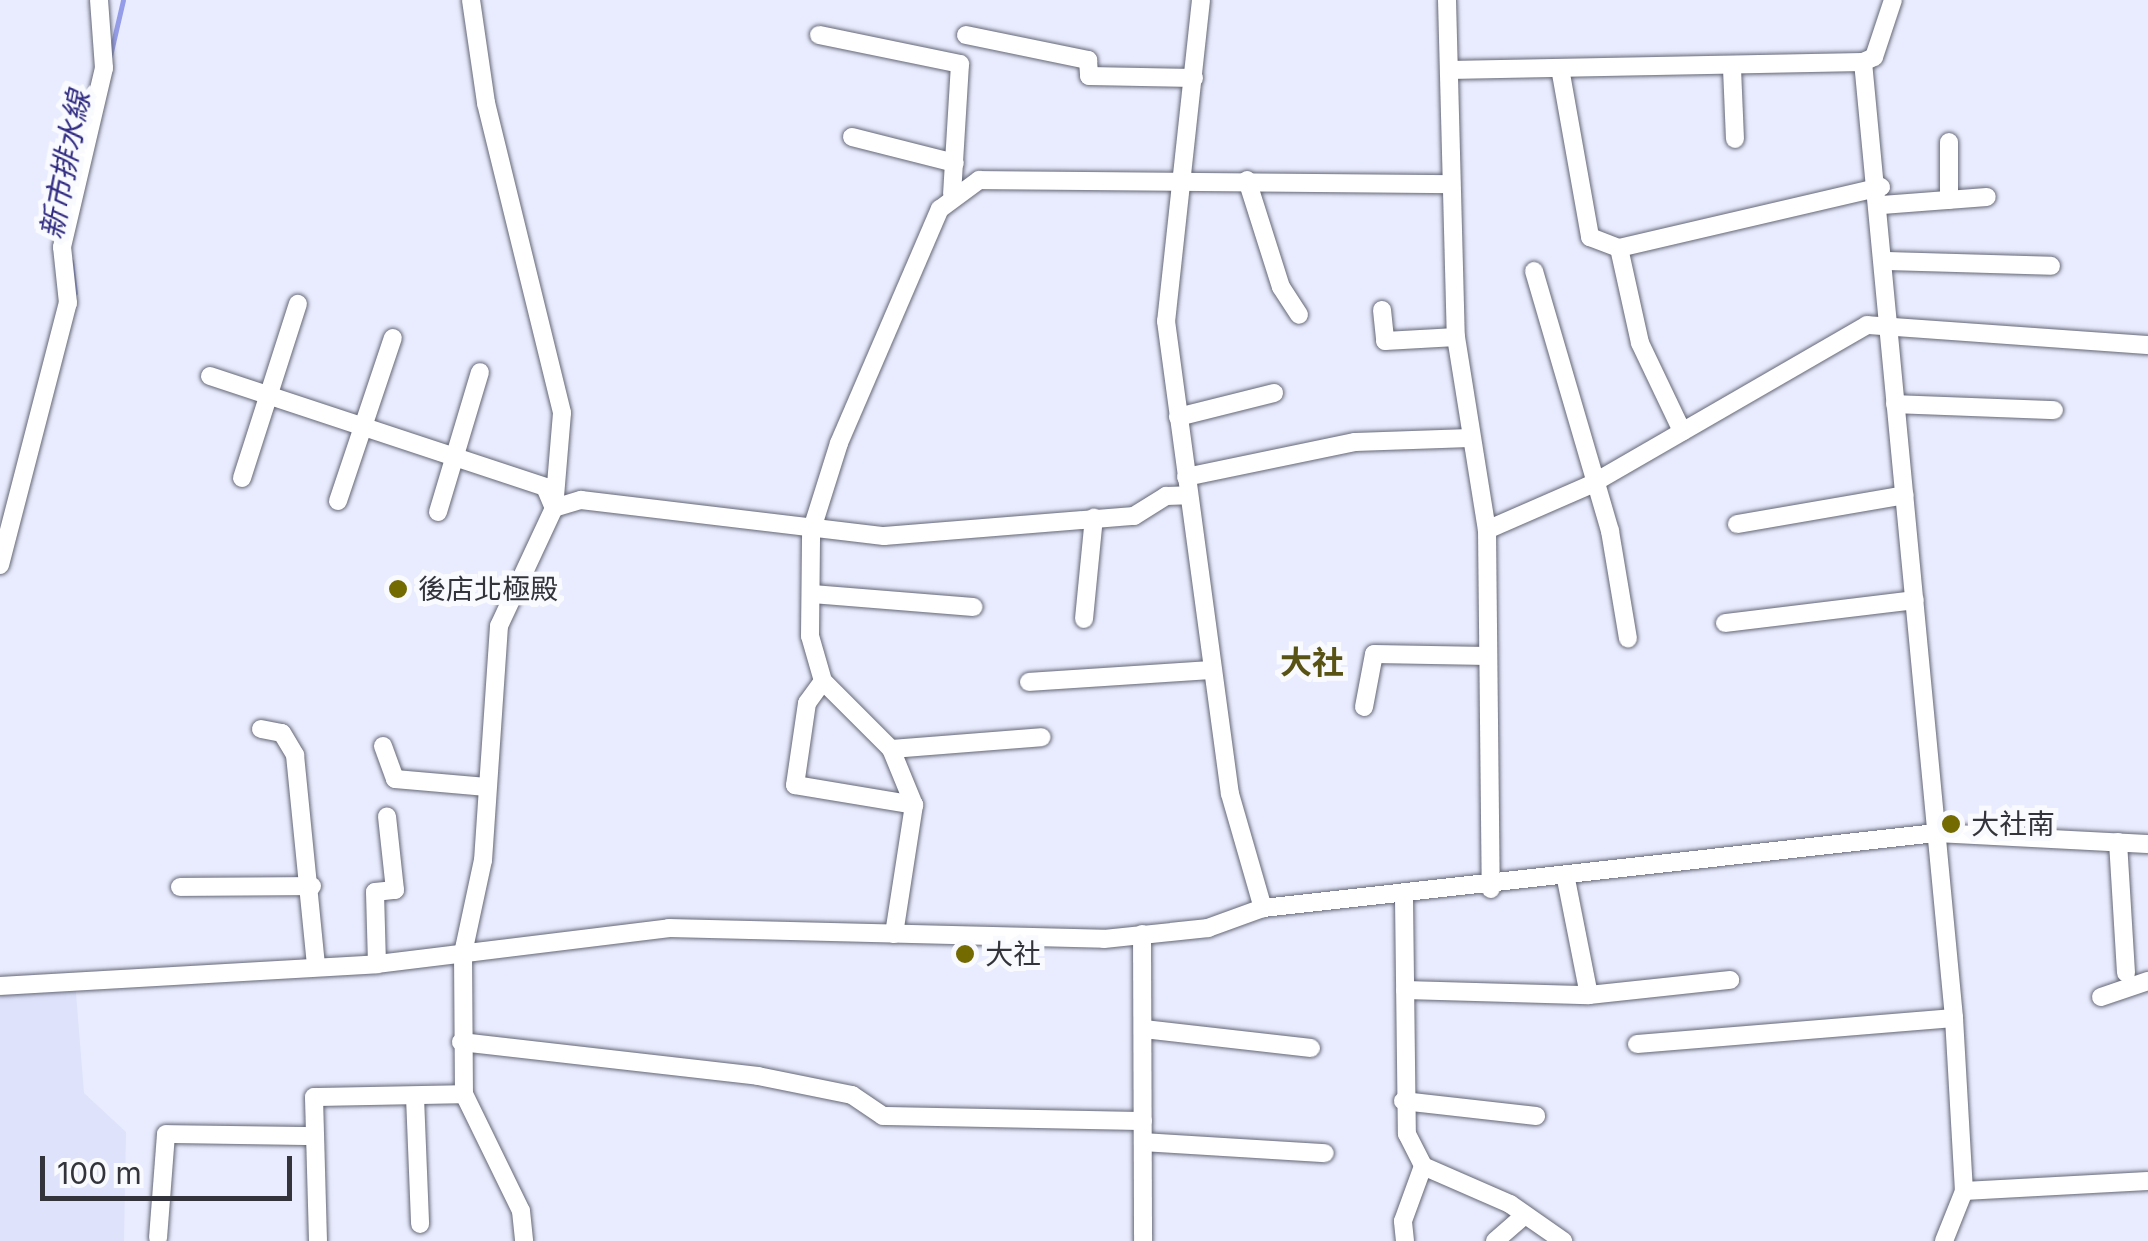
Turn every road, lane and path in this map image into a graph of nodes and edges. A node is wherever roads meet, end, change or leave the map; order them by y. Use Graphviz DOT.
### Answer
graph roads {
  1 [pos="99,0"];
  2 [pos="471,0"];
  3 [pos="1201,0"];
  4 [pos="1447,0"];
  5 [pos="1892,0"];
  6 [pos="819,35"];
  7 [pos="966,36"];
  8 [pos="1863,62"];
  9 [pos="1560,68"];
  10 [pos="1732,68"];
  11 [pos="1449,70"];
  12 [pos="1194,78"];
  13 [pos="852,136"];
  14 [pos="1735,139"];
  15 [pos="1948,142"];
  16 [pos="955,162"];
  17 [pos="1247,180"];
  18 [pos="1182,181"];
  19 [pos="1450,184"];
  20 [pos="952,194"];
  21 [pos="1881,196"];
  22 [pos="1988,196"];
  23 [pos="1949,200"];
  24 [pos="1620,248"];
  25 [pos="1887,261"];
  26 [pos="2051,266"];
  27 [pos="1534,271"];
  28 [pos="298,304"];
  29 [pos="1382,310"];
  30 [pos="1299,315"];
  31 [pos="1893,320"];
  32 [pos="1456,337"];
  33 [pos="392,338"];
  34 [pos="2148,345"];
  35 [pos="480,372"];
  36 [pos="210,376"];
  37 [pos="1274,393"];
  38 [pos="269,394"];
  39 [pos="1895,404"];
  40 [pos="2054,410"];
  41 [pos="1178,417"];
  42 [pos="362,428"];
  43 [pos="1682,432"];
  44 [pos="1470,438"];
  45 [pos="450,457"];
  46 [pos="242,478"];
  47 [pos="1590,484"];
  48 [pos="1187,486"];
  49 [pos="1905,495"];
  50 [pos="338,501"];
  51 [pos="554,508"];
  52 [pos="438,512"];
  53 [pos="1094,517"];
  54 [pos="1738,524"];
  55 [pos="1487,530"];
  56 [pos="811,532"];
  57 [pos="0,565"];
  58 [pos="812,594"];
  59 [pos="1915,600"];
  60 [pos="973,607"];
  61 [pos="1084,618"];
  62 [pos="1725,623"];
  63 [pos="1628,638"];
  64 [pos="1488,656"];
  65 [pos="1210,670"];
  66 [pos="822,682"];
  67 [pos="1029,682"];
  68 [pos="1364,707"];
  69 [pos="260,729"];
  70 [pos="1042,737"];
  71 [pos="382,746"];
  72 [pos="891,749"];
  73 [pos="486,787"];
  74 [pos="914,805"];
  75 [pos="387,816"];
  76 [pos="1936,833"];
  77 [pos="2118,842"];
  78 [pos="2148,844"];
  79 [pos="1566,880"];
  80 [pos="312,886"];
  81 [pos="180,887"];
  82 [pos="1491,888"];
  83 [pos="1404,898"];
  84 [pos="1263,908"];
  85 [pos="894,934"];
  86 [pos="1142,934"];
  87 [pos="463,952"];
  88 [pos="377,964"];
  89 [pos="316,965"];
  90 [pos="2126,974"];
  91 [pos="1730,980"];
  92 [pos="2148,981"];
  93 [pos="0,986"];
  94 [pos="1404,990"];
  95 [pos="1589,995"];
  96 [pos="2101,997"];
  97 [pos="1954,1018"];
  98 [pos="1144,1029"];
  99 [pos="461,1042"];
  100 [pos="1637,1044"];
  101 [pos="1311,1048"];
  102 [pos="464,1094"];
  103 [pos="416,1097"];
  104 [pos="1403,1101"];
  105 [pos="1536,1116"];
  106 [pos="1142,1121"];
  107 [pos="312,1136"];
  108 [pos="1143,1142"];
  109 [pos="1325,1153"];
  110 [pos="1423,1166"];
  111 [pos="2148,1182"];
  112 [pos="1964,1191"];
  113 [pos="1524,1216"];
  114 [pos="420,1224"];
  115 [pos="158,1238"];
  116 [pos="318,1241"];
  117 [pos="524,1241"];
  118 [pos="1144,1241"];
  119 [pos="1405,1241"];
  120 [pos="1495,1241"];
  121 [pos="1563,1241"];
  122 [pos="1944,1241"];
  1 -- 57 [label="street"];
  2 -- 51 [label="street"];
  3 -- 12 [label="street"];
  4 -- 11 [label="street"];
  5 -- 8 [label="street"];
  6 -- 16 [label="street"];
  7 -- 12 [label="street"];
  8 -- 10 [label="street"];
  8 -- 21 [label="street"];
  9 -- 10 [label="street"];
  9 -- 11 [label="street"];
  9 -- 24 [label="street"];
  10 -- 14 [label="street"];
  11 -- 19 [label="street"];
  12 -- 18 [label="street"];
  13 -- 16 [label="street"];
  15 -- 23 [label="street"];
  16 -- 20 [label="street"];
  17 -- 18 [label="street"];
  17 -- 19 [label="street"];
  17 -- 30 [label="street"];
  18 -- 20 [label="street"];
  18 -- 41 [label="street"];
  19 -- 32 [label="street"];
  20 -- 56 [label="street"];
  21 -- 23 [label="street"];
  21 -- 24 [label="street"];
  21 -- 25 [label="street"];
  22 -- 23 [label="street"];
  24 -- 43 [label="street"];
  25 -- 26 [label="street"];
  25 -- 31 [label="street"];
  27 -- 47 [label="street"];
  28 -- 38 [label="street"];
  29 -- 32 [label="street"];
  31 -- 34 [label="street"];
  31 -- 39 [label="street"];
  31 -- 43 [label="street"];
  32 -- 44 [label="street"];
  33 -- 42 [label="street"];
  35 -- 45 [label="street"];
  36 -- 38 [label="street"];
  37 -- 41 [label="street"];
  38 -- 42 [label="street"];
  38 -- 46 [label="street"];
  39 -- 40 [label="street"];
  39 -- 49 [label="street"];
  41 -- 48 [label="street"];
  42 -- 45 [label="street"];
  42 -- 50 [label="street"];
  43 -- 47 [label="street"];
  44 -- 48 [label="street"];
  44 -- 55 [label="street"];
  45 -- 51 [label="street"];
  45 -- 52 [label="street"];
  47 -- 55 [label="street"];
  47 -- 63 [label="street"];
  48 -- 53 [label="street"];
  48 -- 65 [label="street"];
  49 -- 54 [label="street"];
  49 -- 59 [label="street"];
  51 -- 56 [label="street"];
  51 -- 73 [label="street"];
  53 -- 56 [label="street"];
  53 -- 61 [label="street"];
  55 -- 64 [label="street"];
  56 -- 58 [label="street"];
  58 -- 60 [label="street"];
  58 -- 66 [label="street"];
  59 -- 62 [label="street"];
  59 -- 76 [label="street"];
  64 -- 68 [label="street"];
  64 -- 82 [label="street"];
  65 -- 67 [label="street"];
  65 -- 84 [label="street"];
  66 -- 72 [label="street"];
  66 -- 74 [label="street"];
  69 -- 80 [label="street"];
  70 -- 72 [label="street"];
  71 -- 73 [label="street"];
  72 -- 74 [label="street"];
  73 -- 87 [label="street"];
  74 -- 85 [label="street"];
  75 -- 88 [label="street"];
  76 -- 77 [label="street"];
  76 -- 79 [label="street"];
  76 -- 97 [label="street"];
  77 -- 78 [label="street"];
  77 -- 90 [label="street"];
  79 -- 82 [label="street"];
  79 -- 95 [label="street"];
  80 -- 81 [label="street"];
  80 -- 89 [label="street"];
  82 -- 83 [label="street"];
  83 -- 84 [label="street"];
  83 -- 94 [label="street"];
  84 -- 86 [label="street"];
  85 -- 86 [label="street"];
  85 -- 87 [label="street"];
  86 -- 98 [label="street"];
  87 -- 88 [label="street"];
  87 -- 99 [label="street"];
  88 -- 89 [label="street"];
  89 -- 93 [label="street"];
  91 -- 95 [label="street"];
  92 -- 96 [label="street"];
  94 -- 95 [label="street"];
  94 -- 104 [label="street"];
  97 -- 100 [label="street"];
  97 -- 112 [label="street"];
  98 -- 101 [label="street"];
  98 -- 106 [label="street"];
  99 -- 102 [label="street"];
  99 -- 106 [label="street"];
  102 -- 103 [label="street"];
  102 -- 117 [label="street"];
  103 -- 107 [label="street"];
  103 -- 114 [label="street"];
  104 -- 105 [label="street"];
  104 -- 110 [label="street"];
  106 -- 108 [label="street"];
  107 -- 115 [label="street"];
  107 -- 116 [label="street"];
  108 -- 109 [label="street"];
  108 -- 118 [label="street"];
  110 -- 113 [label="street"];
  110 -- 119 [label="street"];
  111 -- 112 [label="street"];
  112 -- 122 [label="street"];
  113 -- 120 [label="street"];
  113 -- 121 [label="street"];
}
